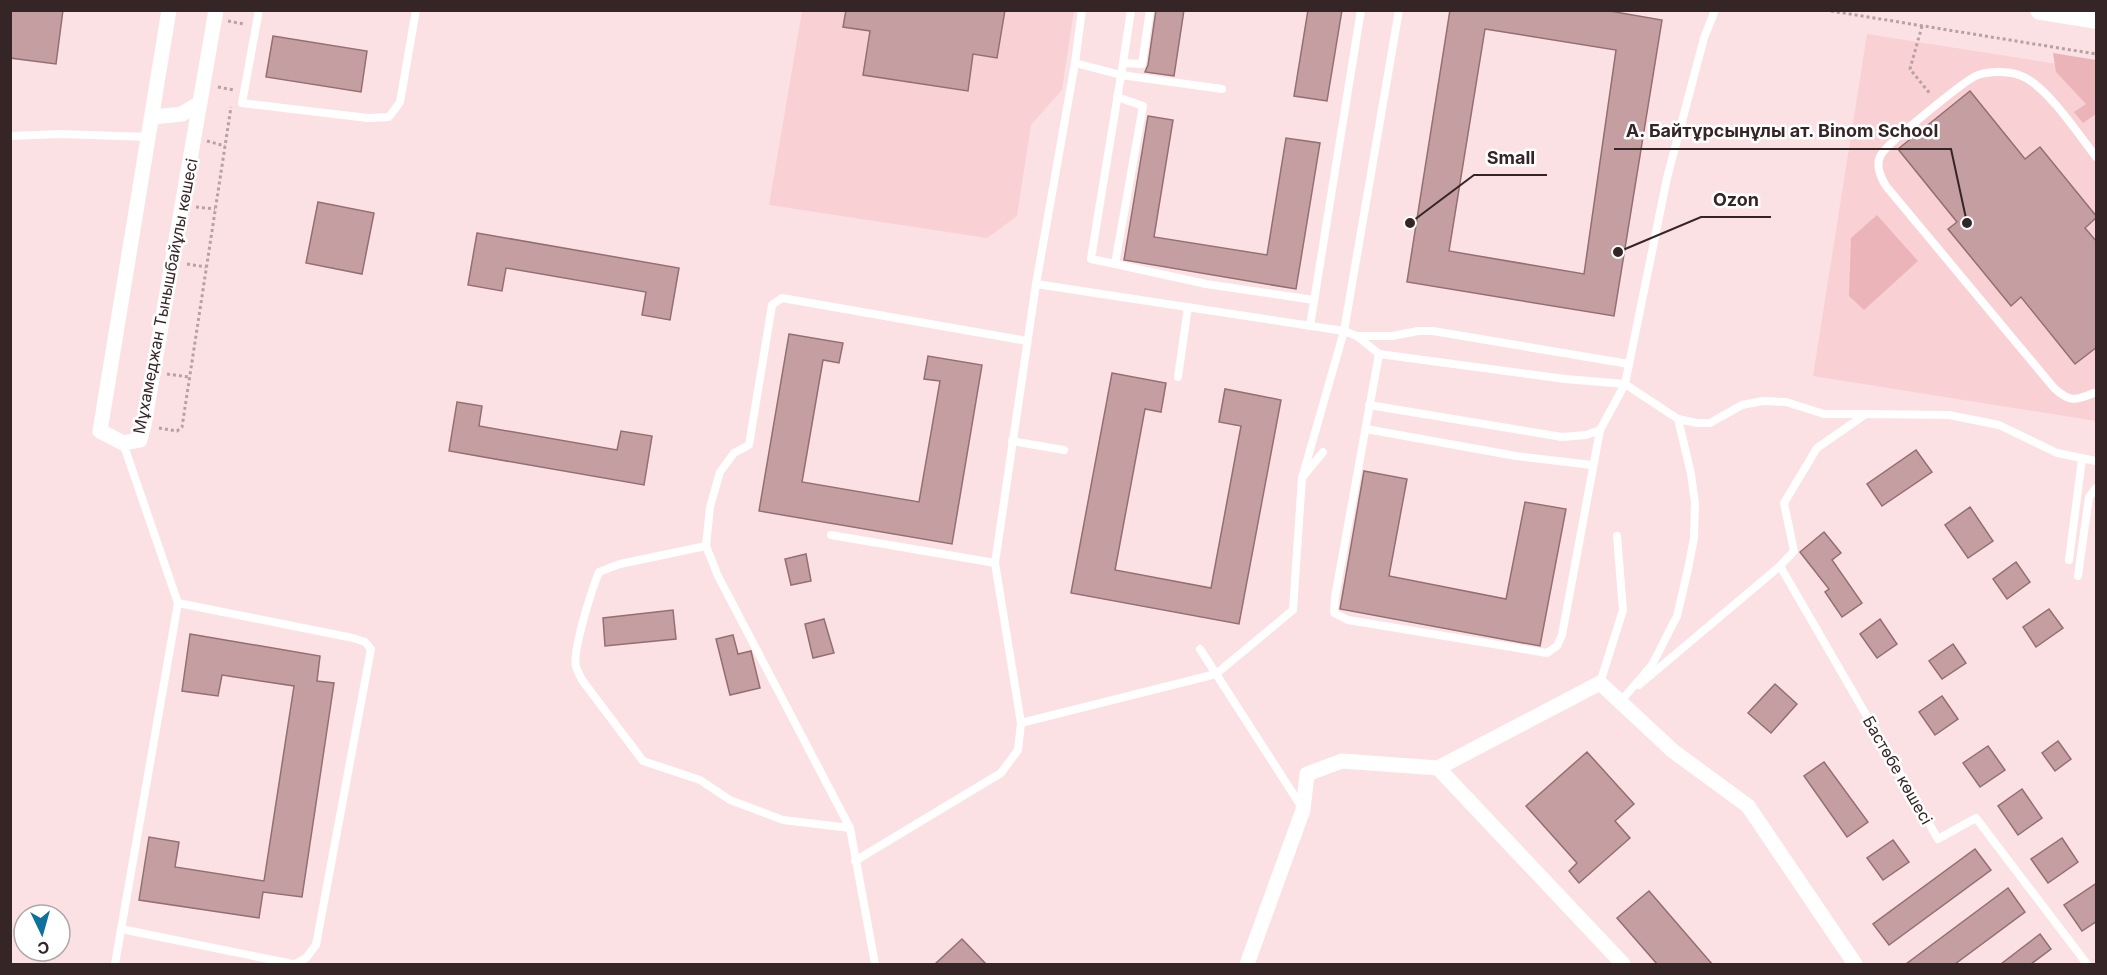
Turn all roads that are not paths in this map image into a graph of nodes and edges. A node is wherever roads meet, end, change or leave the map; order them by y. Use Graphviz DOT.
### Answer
graph roads {
  1 [pos="169,10"];
  2 [pos="216,10"];
  3 [pos="259,10"];
  4 [pos="416,10"];
  5 [pos="1082,10"];
  6 [pos="1131,10"];
  7 [pos="1149,10"];
  8 [pos="1362,10"];
  9 [pos="1399,10"];
  10 [pos="1715,10"];
  11 [pos="2040,10"];
  12 [pos="2097,19"];
  13 [pos="1075,63"];
  14 [pos="1123,63"];
  15 [pos="1121,75"];
  16 [pos="1222,88"];
  17 [pos="1117,97"];
  18 [pos="200,103"];
  19 [pos="153,117"];
  20 [pos="10,136"];
  21 [pos="149,137"];
  22 [pos="2097,157"];
  23 [pos="1114,264"];
  24 [pos="1036,284"];
  25 [pos="1314,300"];
  26 [pos="1188,307"];
  27 [pos="1310,326"];
  28 [pos="1344,331"];
  29 [pos="1357,336"];
  30 [pos="1027,341"];
  31 [pos="1379,354"];
  32 [pos="1629,364"];
  33 [pos="1178,377"];
  34 [pos="1625,384"];
  35 [pos="2094,393"];
  36 [pos="1369,405"];
  37 [pos="1866,414"];
  38 [pos="1678,419"];
  39 [pos="1366,429"];
  40 [pos="1600,430"];
  41 [pos="1012,441"];
  42 [pos="123,443"];
  43 [pos="1064,450"];
  44 [pos="1323,452"];
  45 [pos="2082,459"];
  46 [pos="2097,461"];
  47 [pos="1593,465"];
  48 [pos="1302,477"];
  49 [pos="2097,488"];
  50 [pos="831,535"];
  51 [pos="1617,536"];
  52 [pos="706,546"];
  53 [pos="2069,560"];
  54 [pos="995,563"];
  55 [pos="1780,566"];
  56 [pos="2078,576"];
  57 [pos="178,603"];
  58 [pos="1200,649"];
  59 [pos="1216,674"];
  60 [pos="1600,683"];
  61 [pos="1619,703"];
  62 [pos="1021,723"];
  63 [pos="1438,768"];
  64 [pos="1303,810"];
  65 [pos="850,828"];
  66 [pos="855,861"];
  67 [pos="121,929"];
  68 [pos="115,964"];
  69 [pos="294,964"];
  70 [pos="875,964"];
  71 [pos="1247,964"];
  72 [pos="1623,964"];
  73 [pos="1855,964"];
  74 [pos="2087,964"];
  1 -- 19 [label="street, Мұхамеджан Тынышбайұлы көшесі"];
  2 -- 18 [label="street, Мұхамеджан Тынышбайұлы көшесі"];
  3 -- 4 [label="lane"];
  5 -- 13 [label="lane"];
  6 -- 14 [label="lane"];
  7 -- 14 [label="lane"];
  8 -- 25 [label="lane"];
  9 -- 28 [label="lane"];
  10 -- 32 [label="lane"];
  11 -- 12 [label="street"];
  13 -- 15 [label="lane"];
  13 -- 24 [label="lane"];
  14 -- 15 [label="lane"];
  15 -- 16 [label="lane"];
  15 -- 17 [label="lane"];
  17 -- 23 [label="lane"];
  17 -- 23 [label="lane"];
  18 -- 19 [label="street"];
  18 -- 42 [label="street, Мұхамеджан Тынышбайұлы көшесі"];
  19 -- 21 [label="street, Мұхамеджан Тынышбайұлы көшесі"];
  20 -- 21 [label="lane"];
  21 -- 42 [label="street, Мұхамеджан Тынышбайұлы көшесі"];
  22 -- 35 [label="lane"];
  23 -- 25 [label="lane"];
  24 -- 26 [label="lane"];
  24 -- 30 [label="lane"];
  25 -- 27 [label="lane"];
  26 -- 27 [label="lane"];
  26 -- 33 [label="lane"];
  27 -- 28 [label="lane"];
  28 -- 29 [label="lane"];
  28 -- 48 [label="lane"];
  29 -- 31 [label="lane"];
  29 -- 32 [label="lane"];
  30 -- 41 [label="lane"];
  30 -- 52 [label="lane"];
  31 -- 34 [label="lane"];
  31 -- 36 [label="lane"];
  32 -- 34 [label="lane"];
  34 -- 38 [label="lane"];
  34 -- 40 [label="lane"];
  36 -- 39 [label="lane"];
  36 -- 40 [label="lane"];
  37 -- 38 [label="lane"];
  37 -- 45 [label="lane"];
  37 -- 55 [label="lane"];
  38 -- 61 [label="lane"];
  39 -- 47 [label="lane"];
  39 -- 47 [label="lane"];
  40 -- 47 [label="lane"];
  41 -- 43 [label="lane"];
  41 -- 54 [label="lane"];
  42 -- 57 [label="lane"];
  44 -- 48 [label="lane"];
  45 -- 46 [label="lane"];
  45 -- 53 [label="lane"];
  48 -- 59 [label="lane"];
  49 -- 56 [label="lane"];
  50 -- 54 [label="lane"];
  51 -- 60 [label="lane"];
  52 -- 65 [label="lane"];
  52 -- 65 [label="lane"];
  54 -- 62 [label="lane"];
  55 -- 61 [label="lane"];
  55 -- 74 [label="lane, Бастөбе көшесі"];
  57 -- 67 [label="lane"];
  57 -- 69 [label="lane"];
  58 -- 59 [label="lane"];
  59 -- 62 [label="lane"];
  59 -- 64 [label="lane"];
  60 -- 61 [label="street"];
  60 -- 63 [label="street"];
  61 -- 73 [label="street"];
  62 -- 66 [label="lane"];
  63 -- 64 [label="street"];
  63 -- 72 [label="street"];
  64 -- 71 [label="street"];
  65 -- 66 [label="lane"];
  66 -- 70 [label="lane"];
  67 -- 68 [label="lane"];
  67 -- 69 [label="lane"];
}
